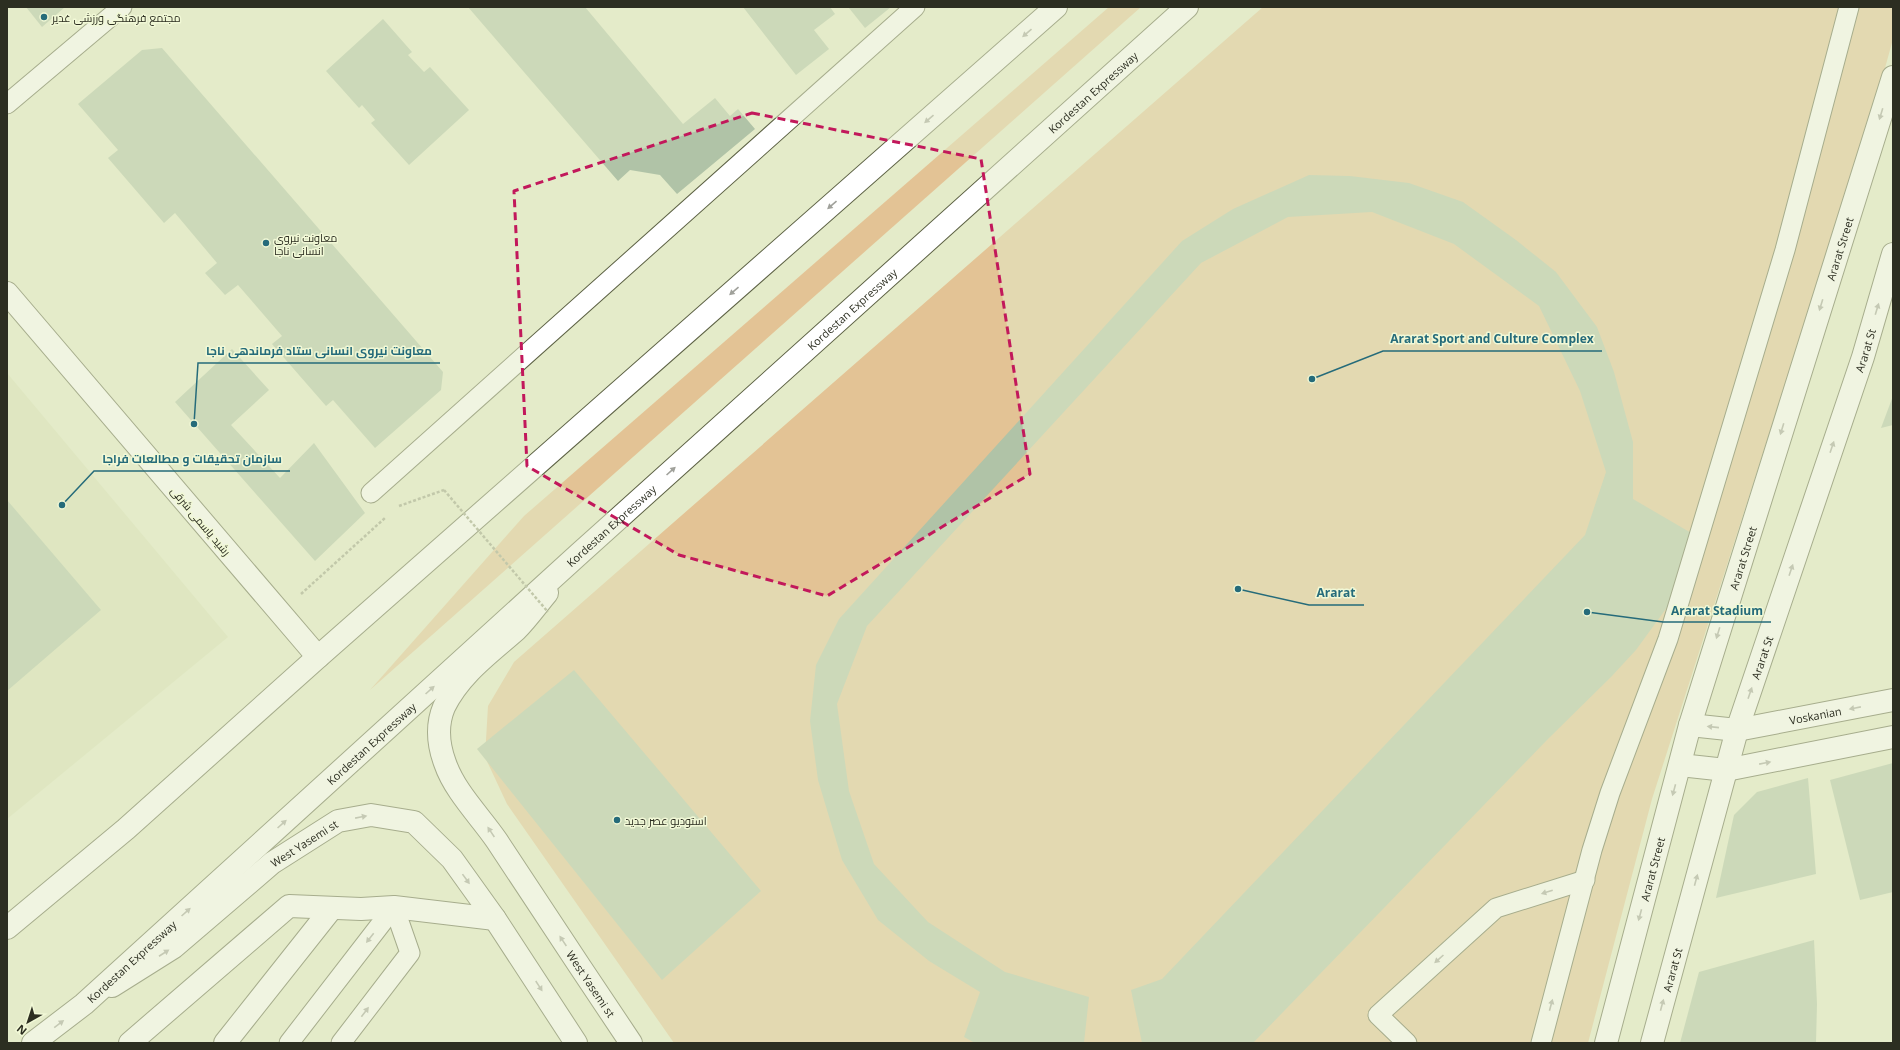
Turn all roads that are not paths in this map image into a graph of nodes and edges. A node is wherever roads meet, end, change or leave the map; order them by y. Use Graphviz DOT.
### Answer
graph roads {
  1 [pos="122,7"];
  2 [pos="915,7"];
  3 [pos="1056,7"];
  4 [pos="1187,7"];
  5 [pos="1849,7"];
  6 [pos="1893,77"];
  7 [pos="7,104"];
  8 [pos="1893,254"];
  9 [pos="7,293"];
  10 [pos="371,494"];
  11 [pos="579,554"];
  12 [pos="318,657"];
  13 [pos="1893,700"];
  14 [pos="1690,725"];
  15 [pos="1737,730"];
  16 [pos="1893,737"];
  17 [pos="1680,765"];
  18 [pos="1726,770"];
  19 [pos="1585,880"];
  20 [pos="394,907"];
  21 [pos="332,908"];
  22 [pos="495,919"];
  23 [pos="7,928"];
  24 [pos="84,1004"];
  25 [pos="347,1040"];
  26 [pos="33,1043"];
  27 [pos="130,1043"];
  28 [pos="225,1043"];
  29 [pos="289,1043"];
  30 [pos="576,1043"];
  31 [pos="631,1043"];
  32 [pos="1407,1043"];
  33 [pos="1541,1043"];
  34 [pos="1606,1043"];
  35 [pos="1652,1043"];
  1 -- 7 [label="lane"];
  2 -- 10 [label="lane"];
  3 -- 12 [label="main road, one-way"];
  11 -- 4 [label="main road, Kordestan Expressway, one-way"];
  5 -- 19 [label="lane"];
  6 -- 14 [label="main road, Ararat Street, one-way"];
  15 -- 8 [label="main road, Ararat St, one-way"];
  9 -- 12 [label="main road, رشید یاسمی شرقی"];
  24 -- 11 [label="main road, Kordestan Expressway, one-way"];
  31 -- 11 [label="main road, West Yasemi st, one-way"];
  12 -- 23 [label="main road"];
  13 -- 15 [label="main road, Voskanian, one-way"];
  15 -- 14 [label="main road, Voskanian, one-way"];
  14 -- 17 [label="main road, Ararat Street"];
  15 -- 18 [label="main road, Ararat St"];
  18 -- 16 [label="main road, one-way"];
  17 -- 18 [label="main road"];
  17 -- 34 [label="main road, Ararat Street, one-way"];
  35 -- 18 [label="main road, Ararat St, one-way"];
  19 -- 32 [label="lane, one-way"];
  33 -- 19 [label="lane, one-way"];
  20 -- 21 [label="main road"];
  20 -- 22 [label="main road"];
  25 -- 20 [label="lane, one-way"];
  20 -- 29 [label="lane, one-way"];
  21 -- 27 [label="main road"];
  21 -- 28 [label="main road"];
  24 -- 22 [label="main road, West Yasemi st, one-way"];
  22 -- 30 [label="main road, West Yasemi st, one-way"];
  26 -- 24 [label="main road, Kordestan Expressway, one-way"];
}
